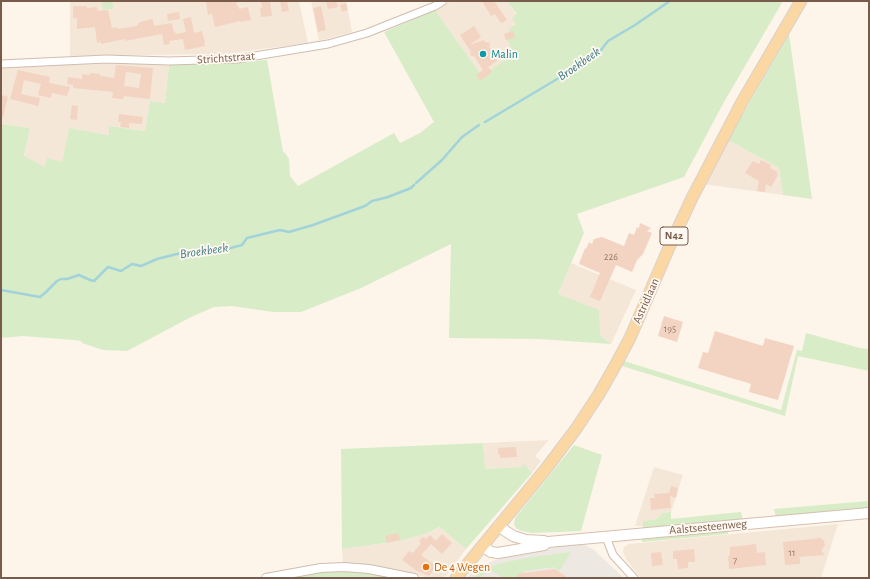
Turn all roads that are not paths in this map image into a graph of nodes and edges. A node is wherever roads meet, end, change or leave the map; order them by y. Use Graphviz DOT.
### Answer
graph roads {
  1 [pos="442,1"];
  2 [pos="801,1"];
  3 [pos="1,64"];
  4 [pos="869,513"];
  5 [pos="498,526"];
  6 [pos="606,537"];
  7 [pos="548,542"];
  8 [pos="482,546"];
  9 [pos="266,578"];
  10 [pos="414,578"];
  11 [pos="456,578"];
  12 [pos="634,578"];
  1 -- 3 [label="street, Strichtstraat"];
  2 -- 5 [label="main road, Astridlaan / N42"];
  4 -- 6 [label="main road, Aalstsesteenweg"];
  5 -- 7 [label="main road, Aalstsesteenweg"];
  5 -- 8 [label="main road, Astridlaan / N42"];
  6 -- 7 [label="main road, Aalstsesteenweg"];
  6 -- 12 [label="street"];
  7 -- 8 [label="main road, Aalstsesteenweg"];
  8 -- 11 [label="main road, Astridlaan / N42"];
  9 -- 10 [label="street"];
}
